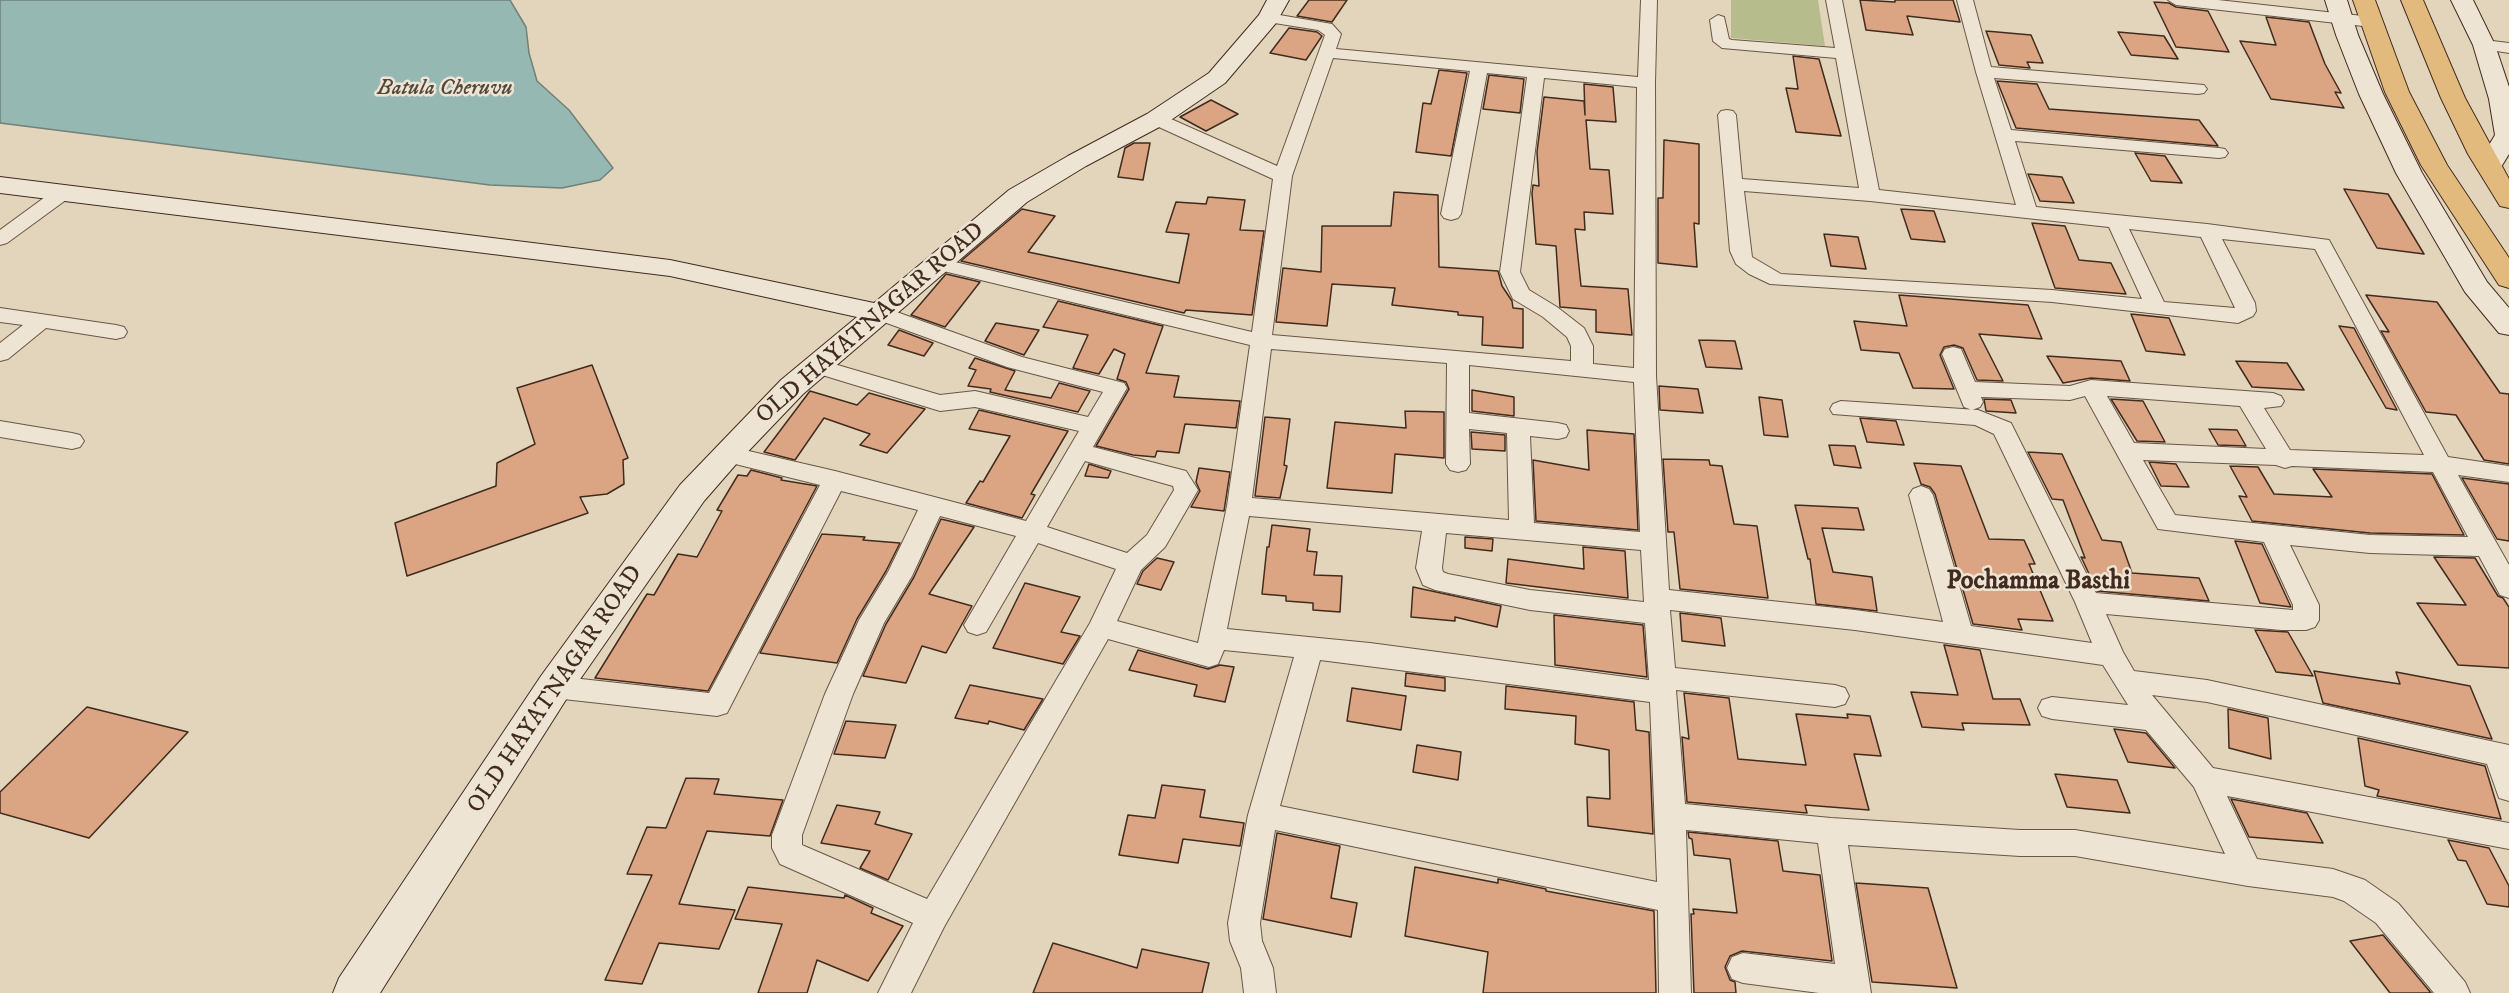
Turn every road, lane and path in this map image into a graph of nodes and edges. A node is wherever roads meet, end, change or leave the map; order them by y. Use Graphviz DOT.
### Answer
graph roads {
  1 [pos="1649,0"];
  2 [pos="1834,0"];
  3 [pos="1965,0"];
  4 [pos="2176,0"];
  5 [pos="2412,0"];
  6 [pos="2462,0"];
  7 [pos="1273,9"];
  8 [pos="2338,9"];
  9 [pos="2368,11"];
  10 [pos="1718,20"];
  11 [pos="2484,45"];
  12 [pos="2509,48"];
  13 [pos="1328,53"];
  14 [pos="1844,54"];
  15 [pos="1480,66"];
  16 [pos="1536,72"];
  17 [pos="1984,72"];
  18 [pos="1646,83"];
  19 [pos="2198,88"];
  20 [pos="2506,107"];
  21 [pos="1727,115"];
  22 [pos="1156,119"];
  23 [pos="2004,135"];
  24 [pos="2219,153"];
  25 [pos="2489,167"];
  26 [pos="1283,177"];
  27 [pos="1732,184"];
  28 [pos="0,185"];
  29 [pos="63,193"];
  30 [pos="1870,195"];
  31 [pos="2509,200"];
  32 [pos="2028,212"];
  33 [pos="1451,214"];
  34 [pos="2116,220"];
  35 [pos="2207,230"];
  36 [pos="0,239"];
  37 [pos="938,264"];
  38 [pos="2509,279"];
  39 [pos="2156,307"];
  40 [pos="880,313"];
  41 [pos="0,315"];
  42 [pos="42,321"];
  43 [pos="2509,326"];
  44 [pos="116,332"];
  45 [pos="1261,341"];
  46 [pos="0,354"];
  47 [pos="1953,354"];
  48 [pos="1458,357"];
  49 [pos="817,366"];
  50 [pos="1582,370"];
  51 [pos="1645,376"];
  52 [pos="2091,387"];
  53 [pos="1967,389"];
  54 [pos="2247,399"];
  55 [pos="2273,401"];
  56 [pos="1841,409"];
  57 [pos="1978,418"];
  58 [pos="1458,420"];
  59 [pos="1093,426"];
  60 [pos="1518,427"];
  61 [pos="0,429"];
  62 [pos="1558,431"];
  63 [pos="72,441"];
  64 [pos="2128,451"];
  65 [pos="1080,452"];
  66 [pos="727,454"];
  67 [pos="2285,459"];
  68 [pos="1458,464"];
  69 [pos="2440,465"];
  70 [pos="2509,474"];
  71 [pos="835,479"];
  72 [pos="1921,495"];
  73 [pos="933,505"];
  74 [pos="1239,506"];
  75 [pos="1435,523"];
  76 [pos="1031,531"];
  77 [pos="1522,531"];
  78 [pos="2273,534"];
  79 [pos="1653,542"];
  80 [pos="2486,547"];
  81 [pos="1131,564"];
  82 [pos="2509,588"];
  83 [pos="2088,602"];
  84 [pos="1658,606"];
  85 [pos="977,625"];
  86 [pos="1101,627"];
  87 [pos="1960,635"];
  88 [pos="1213,638"];
  89 [pos="1310,649"];
  90 [pos="2111,656"];
  91 [pos="2126,681"];
  92 [pos="1662,686"];
  93 [pos="554,687"];
  94 [pos="1835,696"];
  95 [pos="2052,708"];
  96 [pos="2154,719"];
  97 [pos="2504,756"];
  98 [pos="2205,779"];
  99 [pos="2509,789"];
  100 [pos="1263,815"];
  101 [pos="1671,816"];
  102 [pos="1831,831"];
  103 [pos="2509,836"];
  104 [pos="2248,872"];
  105 [pos="1672,899"];
  106 [pos="933,917"];
  107 [pos="1743,968"];
  108 [pos="1854,988"];
  109 [pos="356,993"];
  110 [pos="894,993"];
  111 [pos="1260,993"];
  112 [pos="1675,993"];
  113 [pos="2454,993"];
  1 -- 18 [label="street"];
  2 -- 14 [label="street"];
  3 -- 17 [label="street"];
  4 -- 8 [label="street"];
  5 -- 25 [label="highway"];
  6 -- 11 [label="street"];
  7 -- 13 [label="street"];
  7 -- 22 [label="street, OLD HAYATNAGAR ROAD"];
  8 -- 9 [label="street"];
  8 -- 43 [label="street"];
  9 -- 38 [label="highway"];
  10 -- 14 [label="street"];
  11 -- 12 [label="street"];
  11 -- 20 [label="street"];
  13 -- 15 [label="street"];
  13 -- 26 [label="street"];
  14 -- 30 [label="street"];
  15 -- 16 [label="street"];
  15 -- 33 [label="street"];
  16 -- 18 [label="street"];
  16 -- 50 [label="street"];
  17 -- 19 [label="street"];
  17 -- 23 [label="street"];
  18 -- 51 [label="street"];
  20 -- 25 [label="street"];
  21 -- 27 [label="street"];
  22 -- 26 [label="street"];
  22 -- 37 [label="street, OLD HAYATNAGAR ROAD"];
  23 -- 24 [label="street"];
  23 -- 32 [label="street"];
  25 -- 31 [label="highway"];
  26 -- 45 [label="street"];
  27 -- 30 [label="street"];
  27 -- 39 [label="street"];
  28 -- 29 [label="street"];
  29 -- 36 [label="street"];
  29 -- 40 [label="street"];
  30 -- 32 [label="street"];
  32 -- 34 [label="street"];
  34 -- 35 [label="street"];
  34 -- 39 [label="street"];
  35 -- 39 [label="street"];
  35 -- 69 [label="street"];
  37 -- 40 [label="street, OLD HAYATNAGAR ROAD"];
  37 -- 45 [label="street"];
  40 -- 49 [label="street, OLD HAYATNAGAR ROAD"];
  40 -- 59 [label="street"];
  41 -- 42 [label="street"];
  42 -- 44 [label="street"];
  42 -- 46 [label="street"];
  45 -- 48 [label="street"];
  45 -- 74 [label="street"];
  47 -- 53 [label="street"];
  48 -- 50 [label="street"];
  48 -- 58 [label="street"];
  49 -- 59 [label="street"];
  49 -- 66 [label="street, OLD HAYATNAGAR ROAD"];
  50 -- 51 [label="street"];
  51 -- 79 [label="street"];
  52 -- 53 [label="street"];
  52 -- 54 [label="street"];
  52 -- 64 [label="street"];
  53 -- 57 [label="street"];
  54 -- 55 [label="street"];
  54 -- 67 [label="street"];
  56 -- 57 [label="street"];
  57 -- 83 [label="street"];
  58 -- 60 [label="street"];
  58 -- 68 [label="street"];
  59 -- 65 [label="street"];
  60 -- 62 [label="street"];
  60 -- 77 [label="street"];
  61 -- 63 [label="street"];
  64 -- 67 [label="street"];
  64 -- 78 [label="street"];
  65 -- 76 [label="street"];
  65 -- 81 [label="street"];
  66 -- 71 [label="street"];
  66 -- 93 [label="street, OLD HAYATNAGAR ROAD"];
  67 -- 69 [label="street"];
  69 -- 70 [label="street"];
  69 -- 80 [label="street"];
  71 -- 73 [label="street"];
  71 -- 93 [label="street"];
  72 -- 87 [label="street"];
  73 -- 76 [label="street"];
  73 -- 106 [label="street"];
  74 -- 75 [label="street"];
  74 -- 88 [label="street"];
  75 -- 77 [label="street"];
  75 -- 84 [label="street"];
  76 -- 81 [label="street"];
  76 -- 85 [label="street"];
  77 -- 79 [label="street"];
  78 -- 80 [label="street"];
  78 -- 83 [label="street"];
  79 -- 84 [label="street"];
  80 -- 82 [label="street"];
  81 -- 86 [label="street"];
  83 -- 90 [label="street"];
  84 -- 87 [label="street"];
  84 -- 92 [label="street"];
  86 -- 88 [label="street"];
  86 -- 106 [label="street"];
  87 -- 90 [label="street"];
  88 -- 89 [label="street"];
  89 -- 92 [label="street"];
  89 -- 100 [label="street"];
  90 -- 91 [label="street"];
  91 -- 96 [label="street"];
  91 -- 97 [label="street"];
  92 -- 94 [label="street"];
  92 -- 101 [label="street"];
  93 -- 109 [label="street, OLD HAYATNAGAR ROAD"];
  95 -- 96 [label="street"];
  96 -- 98 [label="street"];
  97 -- 99 [label="street"];
  98 -- 103 [label="street"];
  98 -- 104 [label="street"];
  100 -- 105 [label="street"];
  100 -- 111 [label="street"];
  101 -- 102 [label="street"];
  101 -- 105 [label="street"];
  102 -- 104 [label="street"];
  102 -- 108 [label="street"];
  104 -- 113 [label="street"];
  105 -- 112 [label="street"];
  106 -- 110 [label="street"];
  107 -- 108 [label="street"];
}
